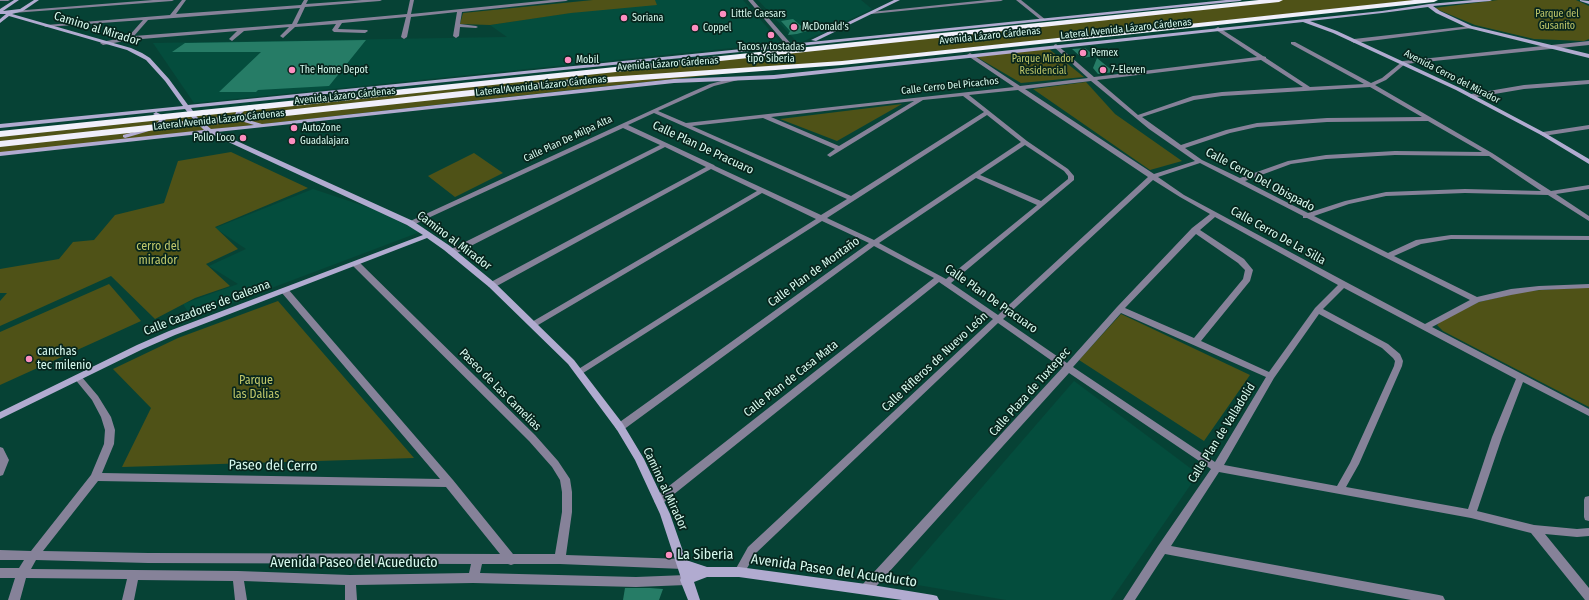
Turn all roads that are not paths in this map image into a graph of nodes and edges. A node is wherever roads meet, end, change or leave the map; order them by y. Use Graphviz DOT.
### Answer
graph roads {
  1 [pos="0,0"];
  2 [pos="8,0"];
  3 [pos="17,0"];
  4 [pos="27,0"];
  5 [pos="37,0"];
  6 [pos="172,0"];
  7 [pos="184,0"];
  8 [pos="306,0"];
  9 [pos="380,0"];
  10 [pos="412,0"];
  11 [pos="566,0"];
  12 [pos="750,0"];
  13 [pos="898,0"];
  14 [pos="1001,0"];
  15 [pos="1018,0"];
  16 [pos="1236,0"];
  17 [pos="1279,0"];
  18 [pos="1490,0"];
  19 [pos="1582,0"];
  20 [pos="546,1"];
  21 [pos="890,1"];
  22 [pos="1216,1"];
  23 [pos="1206,2"];
  24 [pos="1431,3"];
  25 [pos="1589,3"];
  26 [pos="0,6"];
  27 [pos="303,6"];
  28 [pos="1196,8"];
  29 [pos="460,11"];
  30 [pos="0,12"];
  31 [pos="9,13"];
  32 [pos="871,13"];
  33 [pos="1100,14"];
  34 [pos="1143,14"];
  35 [pos="172,16"];
  36 [pos="408,16"];
  37 [pos="1284,16"];
  38 [pos="147,18"];
  39 [pos="1311,19"];
  40 [pos="1044,20"];
  41 [pos="1302,20"];
  42 [pos="0,22"];
  43 [pos="340,22"];
  44 [pos="1055,23"];
  45 [pos="294,25"];
  46 [pos="458,25"];
  47 [pos="46,26"];
  48 [pos="476,27"];
  49 [pos="1470,27"];
  50 [pos="243,29"];
  51 [pos="1218,29"];
  52 [pos="365,31"];
  53 [pos="283,36"];
  54 [pos="456,36"];
  55 [pos="1093,36"];
  56 [pos="404,37"];
  57 [pos="130,38"];
  58 [pos="232,39"];
  59 [pos="855,39"];
  60 [pos="912,39"];
  61 [pos="1354,40"];
  62 [pos="103,43"];
  63 [pos="807,43"];
  64 [pos="1293,43"];
  65 [pos="1589,43"];
  66 [pos="1068,45"];
  67 [pos="790,46"];
  68 [pos="1056,46"];
  69 [pos="1550,46"];
  70 [pos="981,48"];
  71 [pos="1035,49"];
  72 [pos="970,56"];
  73 [pos="1589,56"];
  74 [pos="1264,58"];
  75 [pos="874,59"];
  76 [pos="1403,63"];
  77 [pos="830,70"];
  78 [pos="1091,78"];
  79 [pos="736,79"];
  80 [pos="1589,82"];
  81 [pos="1371,85"];
  82 [pos="1018,88"];
  83 [pos="1309,90"];
  84 [pos="964,94"];
  85 [pos="293,96"];
  86 [pos="1471,96"];
  87 [pos="923,98"];
  88 [pos="332,104"];
  89 [pos="187,107"];
  90 [pos="653,111"];
  91 [pos="987,112"];
  92 [pos="129,113"];
  93 [pos="1137,116"];
  94 [pos="764,117"];
  95 [pos="1430,118"];
  96 [pos="289,123"];
  97 [pos="622,125"];
  98 [pos="686,125"];
  99 [pos="0,126"];
  100 [pos="1589,128"];
  101 [pos="209,131"];
  102 [pos="0,134"];
  103 [pos="1543,134"];
  104 [pos="1025,142"];
  105 [pos="0,144"];
  106 [pos="664,145"];
  107 [pos="68,147"];
  108 [pos="1180,148"];
  109 [pos="840,149"];
  110 [pos="0,154"];
  111 [pos="1490,154"];
  112 [pos="830,155"];
  113 [pos="1200,161"];
  114 [pos="1589,162"];
  115 [pos="712,166"];
  116 [pos="974,175"];
  117 [pos="1152,177"];
  118 [pos="1239,181"];
  119 [pos="1589,187"];
  120 [pos="763,190"];
  121 [pos="1551,193"];
  122 [pos="852,199"];
  123 [pos="1041,204"];
  124 [pos="1214,214"];
  125 [pos="1306,216"];
  126 [pos="820,218"];
  127 [pos="1589,219"];
  128 [pos="410,223"];
  129 [pos="1195,230"];
  130 [pos="429,235"];
  131 [pos="1589,238"];
  132 [pos="874,243"];
  133 [pos="452,252"];
  134 [pos="1387,256"];
  135 [pos="356,264"];
  136 [pos="943,280"];
  137 [pos="1343,284"];
  138 [pos="492,285"];
  139 [pos="1589,286"];
  140 [pos="285,291"];
  141 [pos="1476,300"];
  142 [pos="1120,309"];
  143 [pos="1318,310"];
  144 [pos="998,319"];
  145 [pos="533,325"];
  146 [pos="1426,327"];
  147 [pos="1196,343"];
  148 [pos="1068,368"];
  149 [pos="580,372"];
  150 [pos="1271,376"];
  151 [pos="1521,376"];
  152 [pos="78,378"];
  153 [pos="1589,412"];
  154 [pos="0,416"];
  155 [pos="620,427"];
  156 [pos="0,451"];
  157 [pos="1217,468"];
  158 [pos="0,472"];
  159 [pos="95,477"];
  160 [pos="449,483"];
  161 [pos="1339,491"];
  162 [pos="659,500"];
  163 [pos="1589,500"];
  164 [pos="1471,514"];
  165 [pos="1589,516"];
  166 [pos="1589,528"];
  167 [pos="1534,529"];
  168 [pos="1589,532"];
  169 [pos="1162,549"];
  170 [pos="0,555"];
  171 [pos="34,555"];
  172 [pos="478,558"];
  173 [pos="560,559"];
  174 [pos="511,560"];
  175 [pos="683,564"];
  176 [pos="707,572"];
  177 [pos="738,572"];
  178 [pos="0,573"];
  179 [pos="22,573"];
  180 [pos="133,575"];
  181 [pos="238,576"];
  182 [pos="473,578"];
  183 [pos="350,580"];
  184 [pos="686,580"];
  185 [pos="866,589"];
  186 [pos="1589,596"];
  187 [pos="14,600"];
  188 [pos="128,600"];
  189 [pos="242,600"];
  190 [pos="351,600"];
  191 [pos="694,600"];
  192 [pos="933,600"];
  193 [pos="1129,600"];
  194 [pos="1439,600"];
  1 -- 2 [label="street"];
  2 -- 26 [label="main road"];
  3 -- 30 [label="main road"];
  4 -- 31 [label="main road"];
  5 -- 31 [label="main road"];
  6 -- 31 [label="street"];
  7 -- 35 [label="street"];
  8 -- 27 [label="street"];
  9 -- 27 [label="street"];
  10 -- 36 [label="street"];
  11 -- 20 [label="street"];
  12 -- 67 [label="street"];
  13 -- 21 [label="main road"];
  14 -- 32 [label="street"];
  15 -- 40 [label="street"];
  16 -- 22 [label="main road, Lateral Avenida Lázaro Cárdenas"];
  16 -- 28 [label="highway"];
  17 -- 28 [label="highway, Avenida Lázaro Cárdenas"];
  18 -- 24 [label="main road, Lateral Avenida Lázaro Cárdenas"];
  19 -- 25 [label="main road"];
  20 -- 29 [label="street"];
  21 -- 32 [label="main road"];
  22 -- 23 [label="main road, Lateral Avenida Lázaro Cárdenas"];
  23 -- 33 [label="main road, Lateral Avenida Lázaro Cárdenas"];
  24 -- 37 [label="highway, Avenida Lázaro Cárdenas"];
  24 -- 39 [label="main road, Lateral Avenida Lázaro Cárdenas"];
  24 -- 49 [label="main road"];
  27 -- 35 [label="street"];
  27 -- 45 [label="street"];
  28 -- 34 [label="highway, Avenida Lázaro Cárdenas"];
  29 -- 36 [label="street"];
  29 -- 46 [label="street"];
  30 -- 31 [label="main road"];
  31 -- 42 [label="main road"];
  31 -- 47 [label="main road, Camino al Mirador"];
  32 -- 63 [label="main road"];
  33 -- 34 [label="highway"];
  33 -- 40 [label="main road, Lateral Avenida Lázaro Cárdenas"];
  33 -- 44 [label="highway"];
  34 -- 44 [label="highway, Avenida Lázaro Cárdenas"];
  35 -- 38 [label="street"];
  36 -- 43 [label="street"];
  36 -- 56 [label="street"];
  37 -- 39 [label="highway"];
  37 -- 55 [label="highway, Avenida Lázaro Cárdenas"];
  38 -- 47 [label="street"];
  38 -- 57 [label="street"];
  39 -- 41 [label="main road, Lateral Avenida Lázaro Cárdenas"];
  40 -- 59 [label="main road, Lateral Avenida Lázaro Cárdenas"];
  41 -- 51 [label="main road, Lateral Avenida Lázaro Cárdenas"];
  41 -- 61 [label="main road, Avenida Cerro del Mirador"];
  43 -- 45 [label="street"];
  43 -- 52 [label="street"];
  44 -- 60 [label="highway, Avenida Lázaro Cárdenas"];
  45 -- 50 [label="street"];
  45 -- 53 [label="street"];
  46 -- 48 [label="street"];
  46 -- 54 [label="street"];
  47 -- 62 [label="main road, Camino al Mirador"];
  49 -- 61 [label="street"];
  49 -- 69 [label="main road"];
  50 -- 57 [label="street"];
  50 -- 58 [label="street"];
  51 -- 66 [label="main road, Lateral Avenida Lázaro Cárdenas"];
  51 -- 74 [label="street"];
  55 -- 66 [label="highway"];
  55 -- 70 [label="highway, Avenida Lázaro Cárdenas"];
  57 -- 62 [label="street"];
  59 -- 60 [label="highway"];
  59 -- 63 [label="main road, Lateral Avenida Lázaro Cárdenas"];
  60 -- 88 [label="highway, Avenida Lázaro Cárdenas"];
  61 -- 76 [label="main road, Avenida Cerro del Mirador"];
  62 -- 89 [label="main road, Camino al Mirador"];
  63 -- 67 [label="main road, Lateral Avenida Lázaro Cárdenas"];
  64 -- 81 [label="street"];
  65 -- 69 [label="street"];
  66 -- 68 [label="main road, Lateral Avenida Lázaro Cárdenas"];
  67 -- 85 [label="main road, Lateral Avenida Lázaro Cárdenas"];
  68 -- 71 [label="main road, Lateral Avenida Lázaro Cárdenas"];
  68 -- 78 [label="street, Calle Cerro Del Obispado"];
  69 -- 73 [label="main road"];
  69 -- 76 [label="street"];
  70 -- 71 [label="highway"];
  70 -- 75 [label="highway, Avenida Lázaro Cárdenas"];
  71 -- 72 [label="main road, Lateral Avenida Lázaro Cárdenas"];
  72 -- 77 [label="main road, Lateral Avenida Lázaro Cárdenas"];
  72 -- 82 [label="street, Calle Cerro De La Silla"];
  74 -- 78 [label="street, Calle Cerro Del Picachos"];
  74 -- 83 [label="street"];
  75 -- 77 [label="highway"];
  75 -- 88 [label="highway, Avenida Lázaro Cárdenas"];
  76 -- 81 [label="street"];
  76 -- 86 [label="main road, Avenida Cerro del Mirador"];
  77 -- 79 [label="main road, Lateral Avenida Lázaro Cárdenas"];
  78 -- 82 [label="street, Calle Cerro Del Picachos"];
  78 -- 93 [label="street, Calle Cerro Del Obispado"];
  79 -- 90 [label="street, Calle Plan De Milpa Alta"];
  79 -- 96 [label="main road, Lateral Avenida Lázaro Cárdenas"];
  80 -- 86 [label="street"];
  81 -- 83 [label="street"];
  81 -- 95 [label="street"];
  82 -- 84 [label="street, Calle Cerro Del Picachos"];
  82 -- 117 [label="street, Calle Cerro De La Silla"];
  83 -- 93 [label="street"];
  84 -- 87 [label="street, Calle Cerro Del Picachos"];
  84 -- 91 [label="street"];
  85 -- 89 [label="main road, Lateral Avenida Lázaro Cárdenas"];
  85 -- 96 [label="main road"];
  86 -- 103 [label="main road, Avenida Cerro del Mirador"];
  87 -- 94 [label="street, Calle Cerro Del Picachos"];
  87 -- 109 [label="street"];
  88 -- 102 [label="highway, Avenida Lázaro Cárdenas"];
  88 -- 105 [label="highway, Avenida Lázaro Cárdenas"];
  89 -- 92 [label="main road, Lateral Avenida Lázaro Cárdenas"];
  89 -- 101 [label="main road, Camino al Mirador"];
  90 -- 97 [label="street, Calle Plan De Milpa Alta"];
  90 -- 98 [label="street"];
  91 -- 104 [label="street"];
  91 -- 122 [label="street"];
  92 -- 99 [label="main road, Lateral Avenida Lázaro Cárdenas"];
  92 -- 107 [label="main road"];
  93 -- 108 [label="street, Calle Cerro Del Obispado"];
  94 -- 98 [label="street, Calle Cerro Del Picachos"];
  94 -- 109 [label="street"];
  95 -- 108 [label="street"];
  95 -- 111 [label="street"];
  96 -- 101 [label="main road, Lateral Avenida Lázaro Cárdenas"];
  97 -- 106 [label="street, Calle Plan De Pracuaro"];
  97 -- 128 [label="street, Calle Plan De Milpa Alta"];
  98 -- 122 [label="street"];
  100 -- 103 [label="street"];
  101 -- 107 [label="main road, Lateral Avenida Lázaro Cárdenas"];
  101 -- 128 [label="main road, Camino al Mirador"];
  103 -- 114 [label="main road, Avenida Cerro del Mirador"];
  104 -- 116 [label="street, Calle Plan de Montaño"];
  104 -- 123 [label="street, Calle Plan de Casa Mata"];
  106 -- 115 [label="street, Calle Plan De Pracuaro"];
  106 -- 133 [label="street"];
  107 -- 110 [label="main road, Lateral Avenida Lázaro Cárdenas"];
  108 -- 113 [label="street, Calle Cerro Del Obispado"];
  109 -- 112 [label="street"];
  111 -- 118 [label="street"];
  111 -- 121 [label="street"];
  113 -- 117 [label="street, Calle Rifleros de Nuevo León"];
  113 -- 118 [label="street, Calle Cerro Del Obispado"];
  115 -- 120 [label="street, Calle Plan De Pracuaro"];
  115 -- 138 [label="street"];
  116 -- 123 [label="street"];
  116 -- 132 [label="street, Calle Plan de Montaño"];
  117 -- 124 [label="street, Calle Cerro De La Silla"];
  117 -- 144 [label="street, Calle Rifleros de Nuevo León"];
  118 -- 125 [label="street, Calle Cerro Del Obispado"];
  119 -- 121 [label="street"];
  120 -- 126 [label="street, Calle Plan De Pracuaro"];
  120 -- 145 [label="street"];
  121 -- 125 [label="street"];
  121 -- 127 [label="street"];
  122 -- 126 [label="street"];
  123 -- 136 [label="street, Calle Plan de Casa Mata"];
  124 -- 129 [label="street, Calle Plaza de Tuxtepec"];
  124 -- 137 [label="street, Calle Cerro De La Silla"];
  125 -- 134 [label="street, Calle Cerro Del Obispado"];
  126 -- 132 [label="street, Calle Plan De Pracuaro"];
  126 -- 149 [label="street"];
  128 -- 130 [label="main road, Camino al Mirador"];
  129 -- 142 [label="street, Calle Plaza de Tuxtepec"];
  129 -- 147 [label="street"];
  130 -- 133 [label="main road, Camino al Mirador"];
  130 -- 135 [label="main road, Calle Cazadores de Galeana"];
  131 -- 134 [label="street"];
  132 -- 136 [label="street, Calle Plan De Pracuaro"];
  132 -- 155 [label="street, Calle Plan de Montaño"];
  133 -- 138 [label="main road, Camino al Mirador"];
  134 -- 141 [label="street, Calle Cerro Del Obispado"];
  135 -- 140 [label="main road, Calle Cazadores de Galeana"];
  135 -- 173 [label="street, Paseo de Las Camelias"];
  136 -- 144 [label="street, Calle Plan De Pracuaro"];
  136 -- 162 [label="street, Calle Plan de Casa Mata"];
  137 -- 143 [label="street, Calle Plan de Valladolid"];
  137 -- 146 [label="street, Calle Cerro De La Silla"];
  138 -- 145 [label="main road, Camino al Mirador"];
  139 -- 141 [label="street"];
  140 -- 152 [label="main road, Calle Cazadores de Galeana"];
  140 -- 160 [label="street"];
  141 -- 146 [label="street"];
  142 -- 147 [label="street"];
  142 -- 148 [label="street, Calle Plaza de Tuxtepec"];
  143 -- 150 [label="street, Calle Plan de Valladolid"];
  143 -- 161 [label="street"];
  144 -- 148 [label="street, Calle Plan De Pracuaro"];
  144 -- 177 [label="street, Calle Rifleros de Nuevo León"];
  145 -- 149 [label="main road, Camino al Mirador"];
  146 -- 151 [label="street, Calle Cerro De La Silla"];
  147 -- 150 [label="street"];
  148 -- 157 [label="street, Calle Plan De Pracuaro"];
  148 -- 185 [label="street, Calle Plaza de Tuxtepec"];
  149 -- 155 [label="main road, Camino al Mirador"];
  150 -- 157 [label="street, Calle Plan de Valladolid"];
  151 -- 153 [label="street, Calle Cerro De La Silla"];
  151 -- 164 [label="street"];
  152 -- 154 [label="main road, Calle Cazadores de Galeana"];
  152 -- 159 [label="street"];
  155 -- 162 [label="main road, Camino al Mirador"];
  156 -- 158 [label="street"];
  157 -- 161 [label="street, Calle Plan De Pracuaro"];
  157 -- 169 [label="street, Calle Plan de Valladolid"];
  159 -- 160 [label="street, Paseo del Cerro"];
  159 -- 171 [label="street"];
  160 -- 174 [label="street"];
  161 -- 164 [label="street, Calle Plan De Pracuaro"];
  162 -- 175 [label="main road, Camino al Mirador"];
  163 -- 165 [label="street"];
  164 -- 167 [label="street, Calle Plan De Pracuaro"];
  166 -- 168 [label="street"];
  167 -- 168 [label="street, Calle Plan De Pracuaro"];
  167 -- 186 [label="street"];
  169 -- 193 [label="street, Calle Plan de Valladolid"];
  169 -- 194 [label="street"];
  170 -- 171 [label="street, Avenida Paseo del Acueducto"];
  171 -- 172 [label="street, Avenida Paseo del Acueducto"];
  171 -- 179 [label="street"];
  172 -- 174 [label="street, Avenida Paseo del Acueducto"];
  172 -- 182 [label="street"];
  173 -- 174 [label="street, Avenida Paseo del Acueducto"];
  173 -- 175 [label="street, Avenida Paseo del Acueducto"];
  175 -- 176 [label="main road, Avenida Paseo del Acueducto"];
  175 -- 184 [label="main road, Camino al Mirador"];
  176 -- 177 [label="main road, Avenida Paseo del Acueducto"];
  176 -- 184 [label="main road, Avenida Paseo del Acueducto"];
  177 -- 185 [label="main road, Avenida Paseo del Acueducto"];
  178 -- 179 [label="street, Avenida Paseo del Acueducto"];
  179 -- 180 [label="street, Avenida Paseo del Acueducto"];
  179 -- 187 [label="street"];
  180 -- 181 [label="street, Avenida Paseo del Acueducto"];
  180 -- 188 [label="street"];
  181 -- 183 [label="street, Avenida Paseo del Acueducto"];
  181 -- 189 [label="street"];
  182 -- 183 [label="street, Avenida Paseo del Acueducto"];
  182 -- 184 [label="street, Avenida Paseo del Acueducto"];
  183 -- 190 [label="street"];
  184 -- 191 [label="main road, Camino al Mirador"];
  185 -- 192 [label="main road, Avenida Paseo del Acueducto"];
}
